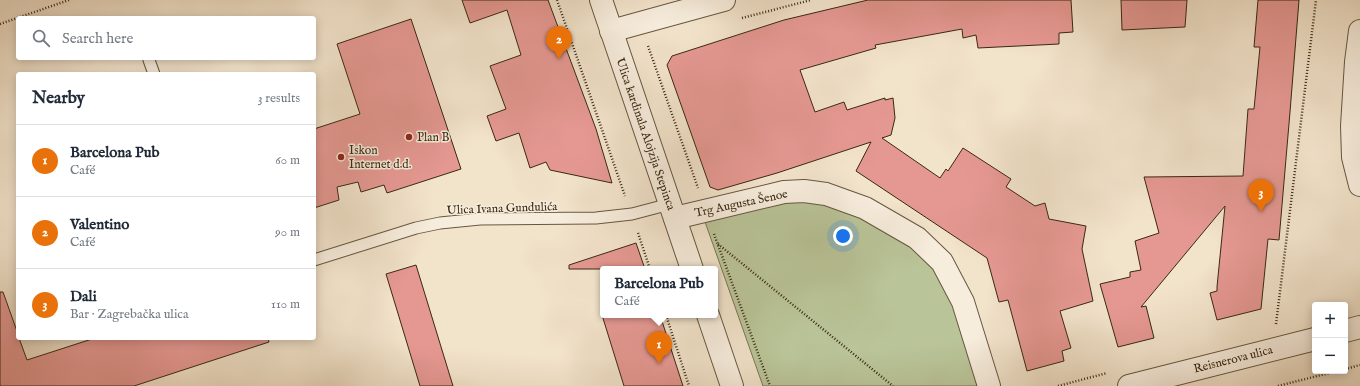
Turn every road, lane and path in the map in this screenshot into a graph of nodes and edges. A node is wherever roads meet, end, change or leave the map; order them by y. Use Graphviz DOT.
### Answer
graph roads {
  1 [pos="69,0"];
  2 [pos="557,0"];
  3 [pos="601,0"];
  4 [pos="724,0"];
  5 [pos="1316,0"];
  6 [pos="23,16"];
  7 [pos="16,18"];
  8 [pos="0,24"];
  9 [pos="1360,30"];
  10 [pos="611,31"];
  11 [pos="149,60"];
  12 [pos="153,72"];
  13 [pos="1360,185"];
  14 [pos="672,211"];
  15 [pos="632,214"];
  16 [pos="716,242"];
  17 [pos="316,259"];
  18 [pos="649,266"];
  19 [pos="691,266"];
  20 [pos="667,318"];
  21 [pos="709,318"];
  22 [pos="1360,327"];
  23 [pos="1275,330"];
  24 [pos="1348,330"];
  25 [pos="1312,339"];
  26 [pos="1360,365"];
  27 [pos="1348,368"];
  28 [pos="1325,374"];
  29 [pos="689,386"];
  30 [pos="732,386"];
  31 [pos="893,386"];
  32 [pos="989,386"];
  33 [pos="1129,386"];
  34 [pos="1278,386"];
  1 -- 6 [label="path"];
  2 -- 15 [label="path"];
  3 -- 10 [label="street, Ulica kardinala Alojzija Stepinca"];
  4 -- 10 [label="street"];
  5 -- 23 [label="path"];
  7 -- 8 [label="path"];
  9 -- 13 [label="street"];
  10 -- 14 [label="street, Ulica kardinala Alojzija Stepinca"];
  11 -- 12 [label="lane"];
  14 -- 15 [label="lane, Ulica Ivana Gundulića"];
  14 -- 19 [label="street, Ulica kardinala Alojzija Stepinca"];
  14 -- 32 [label="street, Trg Augusta Šenoe"];
  15 -- 17 [label="lane, Ulica Ivana Gundulića"];
  15 -- 18 [label="path"];
  16 -- 31 [label="path"];
  20 -- 29 [label="path"];
  21 -- 30 [label="street"];
  22 -- 24 [label="street"];
  25 -- 33 [label="street, Reisnerova ulica"];
  26 -- 27 [label="path"];
  28 -- 34 [label="path"];
}
